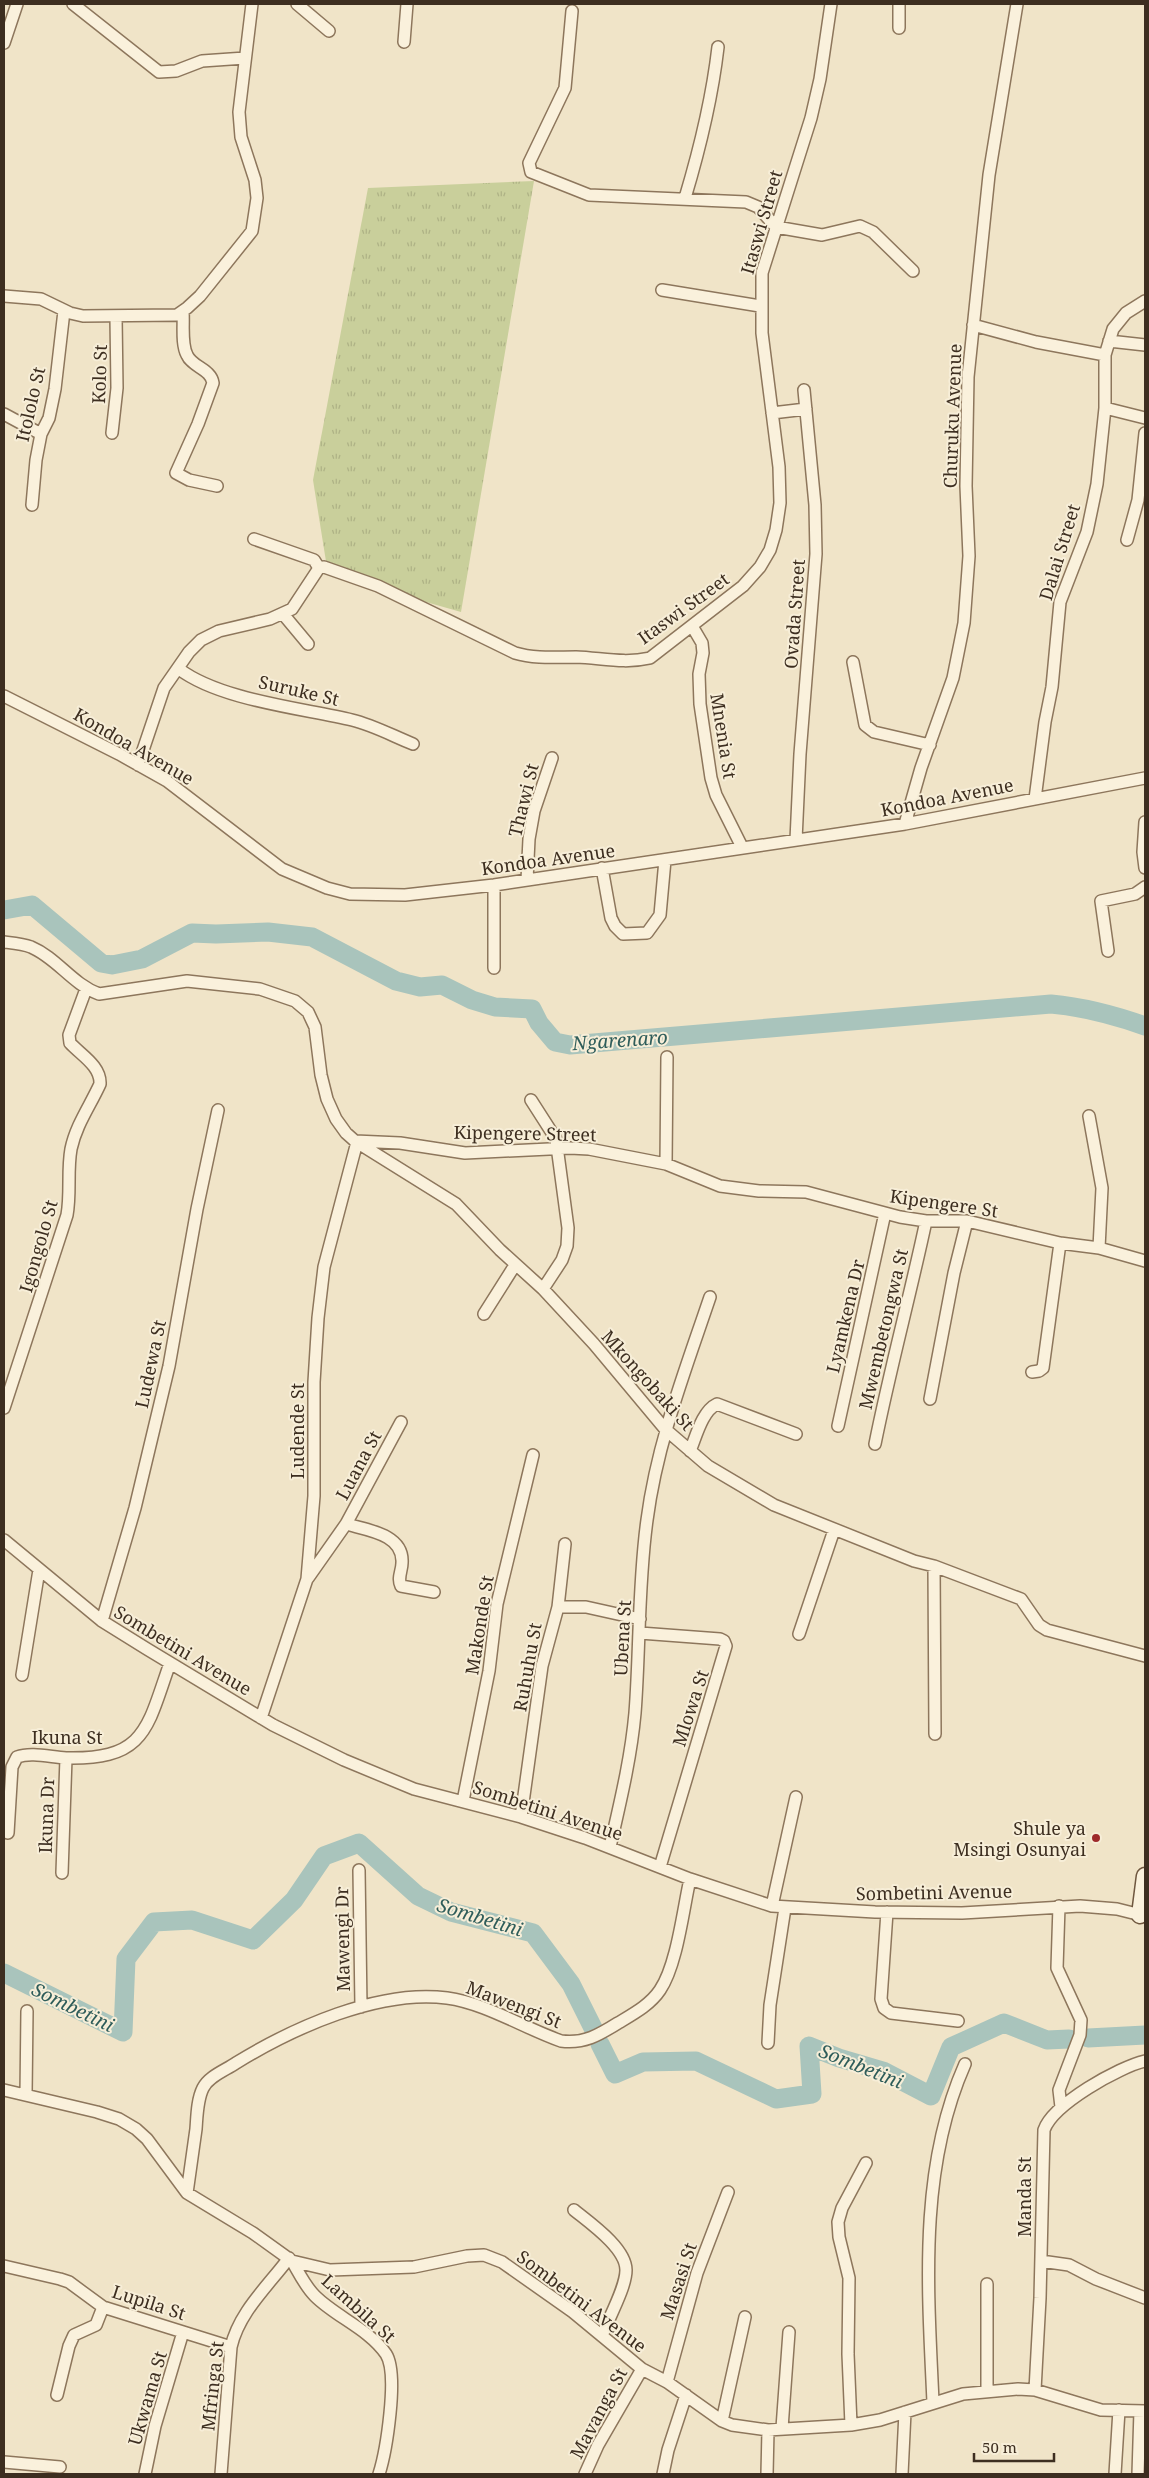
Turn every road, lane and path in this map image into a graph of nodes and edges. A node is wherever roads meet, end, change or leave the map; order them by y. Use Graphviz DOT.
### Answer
graph roads {
  1 [pos="17,4"];
  2 [pos="73,4"];
  3 [pos="252,4"];
  4 [pos="297,4"];
  5 [pos="407,4"];
  6 [pos="831,4"];
  7 [pos="899,4"];
  8 [pos="1017,4"];
  9 [pos="572,11"];
  10 [pos="899,28"];
  11 [pos="329,32"];
  12 [pos="404,42"];
  13 [pos="4,43"];
  14 [pos="718,47"];
  15 [pos="245,58"];
  16 [pos="685,198"];
  17 [pos="776,227"];
  18 [pos="913,270"];
  19 [pos="662,290"];
  20 [pos="4,296"];
  21 [pos="1145,301"];
  22 [pos="760,306"];
  23 [pos="64,311"];
  24 [pos="183,312"];
  25 [pos="116,316"];
  26 [pos="974,325"];
  27 [pos="1108,341"];
  28 [pos="1145,345"];
  29 [pos="1105,355"];
  30 [pos="804,390"];
  31 [pos="1105,408"];
  32 [pos="806,409"];
  33 [pos="772,413"];
  34 [pos="4,414"];
  35 [pos="1145,418"];
  36 [pos="112,433"];
  37 [pos="1145,433"];
  38 [pos="41,434"];
  39 [pos="217,486"];
  40 [pos="32,505"];
  41 [pos="254,539"];
  42 [pos="1127,540"];
  43 [pos="319,568"];
  44 [pos="283,614"];
  45 [pos="692,626"];
  46 [pos="308,644"];
  47 [pos="853,662"];
  48 [pos="179,669"];
  49 [pos="4,696"];
  50 [pos="413,744"];
  51 [pos="930,745"];
  52 [pos="552,758"];
  53 [pos="138,764"];
  54 [pos="1145,778"];
  55 [pos="1035,798"];
  56 [pos="1145,822"];
  57 [pos="905,824"];
  58 [pos="796,840"];
  59 [pos="742,847"];
  60 [pos="665,860"];
  61 [pos="602,868"];
  62 [pos="1145,868"];
  63 [pos="527,880"];
  64 [pos="494,885"];
  65 [pos="1145,887"];
  66 [pos="4,942"];
  67 [pos="1108,950"];
  68 [pos="494,968"];
  69 [pos="86,989"];
  70 [pos="667,1057"];
  71 [pos="530,1100"];
  72 [pos="218,1110"];
  73 [pos="1089,1116"];
  74 [pos="356,1142"];
  75 [pos="556,1149"];
  76 [pos="666,1164"];
  77 [pos="737,1189"];
  78 [pos="885,1214"];
  79 [pos="926,1221"];
  80 [pos="967,1221"];
  81 [pos="1060,1243"];
  82 [pos="1099,1248"];
  83 [pos="1145,1260"];
  84 [pos="515,1265"];
  85 [pos="543,1289"];
  86 [pos="710,1297"];
  87 [pos="484,1314"];
  88 [pos="1032,1372"];
  89 [pos="930,1399"];
  90 [pos="4,1408"];
  91 [pos="401,1422"];
  92 [pos="838,1426"];
  93 [pos="665,1429"];
  94 [pos="796,1434"];
  95 [pos="875,1444"];
  96 [pos="690,1451"];
  97 [pos="532,1455"];
  98 [pos="346,1524"];
  99 [pos="834,1530"];
  100 [pos="4,1540"];
  101 [pos="565,1544"];
  102 [pos="934,1566"];
  103 [pos="39,1570"];
  104 [pos="307,1579"];
  105 [pos="434,1592"];
  106 [pos="558,1607"];
  107 [pos="640,1619"];
  108 [pos="102,1621"];
  109 [pos="640,1633"];
  110 [pos="798,1634"];
  111 [pos="1145,1656"];
  112 [pos="170,1663"];
  113 [pos="22,1676"];
  114 [pos="261,1718"];
  115 [pos="935,1734"];
  116 [pos="66,1758"];
  117 [pos="796,1797"];
  118 [pos="463,1801"];
  119 [pos="521,1817"];
  120 [pos="8,1833"];
  121 [pos="610,1848"];
  122 [pos="660,1867"];
  123 [pos="358,1870"];
  124 [pos="62,1873"];
  125 [pos="1145,1876"];
  126 [pos="690,1879"];
  127 [pos="772,1906"];
  128 [pos="1059,1906"];
  129 [pos="785,1908"];
  130 [pos="887,1912"];
  131 [pos="1143,1915"];
  132 [pos="361,2007"];
  133 [pos="27,2011"];
  134 [pos="958,2021"];
  135 [pos="768,2043"];
  136 [pos="1145,2061"];
  137 [pos="965,2064"];
  138 [pos="4,2090"];
  139 [pos="26,2095"];
  140 [pos="1060,2107"];
  141 [pos="866,2163"];
  142 [pos="728,2192"];
  143 [pos="187,2193"];
  144 [pos="574,2210"];
  145 [pos="290,2259"];
  146 [pos="1041,2261"];
  147 [pos="4,2266"];
  148 [pos="987,2284"];
  149 [pos="1145,2298"];
  150 [pos="103,2307"];
  151 [pos="745,2317"];
  152 [pos="184,2332"];
  153 [pos="789,2332"];
  154 [pos="602,2336"];
  155 [pos="231,2347"];
  156 [pos="642,2369"];
  157 [pos="667,2382"];
  158 [pos="1035,2390"];
  159 [pos="987,2391"];
  160 [pos="57,2395"];
  161 [pos="686,2395"];
  162 [pos="934,2402"];
  163 [pos="1119,2410"];
  164 [pos="1143,2411"];
  165 [pos="905,2412"];
  166 [pos="722,2421"];
  167 [pos="851,2424"];
  168 [pos="782,2428"];
  169 [pos="768,2430"];
  170 [pos="4,2462"];
  171 [pos="60,2467"];
  172 [pos="144,2474"];
  173 [pos="221,2474"];
  174 [pos="379,2474"];
  175 [pos="585,2474"];
  176 [pos="664,2474"];
  177 [pos="767,2474"];
  178 [pos="902,2474"];
  179 [pos="1115,2474"];
  180 [pos="1138,2474"];
  1 -- 13 [label="street"];
  2 -- 15 [label="street"];
  3 -- 15 [label="street"];
  4 -- 11 [label="street"];
  5 -- 12 [label="street"];
  6 -- 17 [label="street, Itaswi Street"];
  7 -- 10 [label="street"];
  8 -- 26 [label="street, Churuku Avenue"];
  9 -- 16 [label="street"];
  14 -- 16 [label="street"];
  15 -- 24 [label="street"];
  16 -- 17 [label="street"];
  17 -- 18 [label="street"];
  17 -- 22 [label="street, Itaswi Street"];
  19 -- 22 [label="street"];
  20 -- 23 [label="street"];
  21 -- 27 [label="street, Dalai Street"];
  22 -- 33 [label="street, Itaswi Street"];
  23 -- 25 [label="street"];
  23 -- 38 [label="street, Itololo St"];
  24 -- 25 [label="street"];
  24 -- 39 [label="street"];
  25 -- 36 [label="street, Kolo St"];
  26 -- 29 [label="street"];
  26 -- 51 [label="street, Churuku Avenue"];
  27 -- 28 [label="street"];
  27 -- 29 [label="street, Dalai Street"];
  29 -- 31 [label="street, Dalai Street"];
  30 -- 32 [label="street, Ovada Street"];
  31 -- 35 [label="street"];
  31 -- 55 [label="street, Dalai Street"];
  32 -- 33 [label="street"];
  32 -- 58 [label="street, Ovada Street"];
  33 -- 45 [label="street, Itaswi Street"];
  34 -- 38 [label="street"];
  37 -- 42 [label="street"];
  38 -- 40 [label="street, Itololo St"];
  41 -- 43 [label="street"];
  43 -- 44 [label="street"];
  43 -- 45 [label="street, Itaswi Street"];
  44 -- 46 [label="street"];
  44 -- 48 [label="street"];
  45 -- 59 [label="street, Mnenia St"];
  47 -- 51 [label="street"];
  48 -- 50 [label="street, Suruke St"];
  48 -- 53 [label="street"];
  49 -- 53 [label="street, Kondoa Avenue"];
  51 -- 57 [label="street, Churuku Avenue"];
  52 -- 63 [label="street, Thawi St"];
  53 -- 64 [label="street, Kondoa Avenue"];
  54 -- 55 [label="street, Kondoa Avenue"];
  55 -- 57 [label="street, Kondoa Avenue"];
  56 -- 62 [label="street"];
  57 -- 58 [label="street, Kondoa Avenue"];
  58 -- 59 [label="street, Kondoa Avenue"];
  59 -- 60 [label="street, Kondoa Avenue"];
  60 -- 61 [label="street, Kondoa Avenue"];
  60 -- 61 [label="street"];
  61 -- 63 [label="street, Kondoa Avenue"];
  63 -- 64 [label="street, Kondoa Avenue"];
  64 -- 68 [label="street"];
  65 -- 67 [label="street"];
  66 -- 69 [label="street"];
  69 -- 74 [label="street"];
  69 -- 90 [label="street, Igongolo St"];
  70 -- 76 [label="street"];
  71 -- 75 [label="street"];
  72 -- 108 [label="street, Ludewa St"];
  73 -- 82 [label="street"];
  74 -- 75 [label="street, Kipengere Street"];
  74 -- 84 [label="street, Mkongobaki St"];
  74 -- 104 [label="street, Ludende St"];
  75 -- 76 [label="street, Kipengere Street"];
  75 -- 85 [label="street"];
  76 -- 77 [label="street, Kipengere Street"];
  77 -- 78 [label="street, Kipengere St"];
  78 -- 79 [label="street, Kipengere St"];
  78 -- 92 [label="street, Lyamkena Dr"];
  79 -- 80 [label="street, Kipengere St"];
  79 -- 95 [label="street, Mwembetongwa St"];
  80 -- 81 [label="street, Kipengere St"];
  80 -- 89 [label="street"];
  81 -- 82 [label="street, Kipengere St"];
  81 -- 88 [label="street"];
  82 -- 83 [label="street, Kipengere St"];
  84 -- 85 [label="street, Mkongobaki St"];
  84 -- 87 [label="street"];
  85 -- 93 [label="street, Mkongobaki St"];
  86 -- 93 [label="street, Ubena St"];
  91 -- 98 [label="street, Luana St"];
  93 -- 96 [label="street, Mkongobaki St"];
  93 -- 107 [label="street, Ubena St"];
  94 -- 96 [label="street"];
  96 -- 99 [label="street, Mkongobaki St"];
  97 -- 118 [label="street, Makonde St"];
  98 -- 104 [label="street, Luana St"];
  98 -- 105 [label="street, Luana St"];
  99 -- 102 [label="street, Mkongobaki St"];
  99 -- 110 [label="street"];
  100 -- 103 [label="street, Sombetini Avenue"];
  101 -- 106 [label="street"];
  102 -- 111 [label="street, Mkongobaki St"];
  102 -- 115 [label="street"];
  103 -- 108 [label="street, Sombetini Avenue"];
  103 -- 113 [label="street"];
  104 -- 114 [label="street, Ludende St"];
  106 -- 107 [label="street, Ruhuhu St"];
  106 -- 119 [label="street, Ruhuhu St"];
  107 -- 109 [label="street, Ubena St"];
  108 -- 112 [label="street, Sombetini Avenue"];
  109 -- 121 [label="street, Ubena St"];
  109 -- 122 [label="street, Mlowa St"];
  112 -- 114 [label="street, Sombetini Avenue"];
  112 -- 116 [label="street, Ikuna St"];
  114 -- 118 [label="street, Sombetini Avenue"];
  116 -- 120 [label="street, Ikuna St"];
  116 -- 124 [label="street, Ikuna Dr"];
  117 -- 127 [label="street"];
  118 -- 119 [label="street, Sombetini Avenue"];
  119 -- 121 [label="street, Sombetini Avenue"];
  121 -- 122 [label="street, Sombetini Avenue"];
  122 -- 126 [label="street, Sombetini Avenue"];
  123 -- 132 [label="street, Mawengi Dr"];
  125 -- 131 [label="street"];
  126 -- 127 [label="street, Sombetini Avenue"];
  126 -- 132 [label="street, Mawengi St"];
  127 -- 129 [label="street, Sombetini Avenue"];
  128 -- 130 [label="street, Sombetini Avenue"];
  128 -- 131 [label="street, Sombetini Avenue"];
  128 -- 140 [label="street"];
  129 -- 130 [label="street, Sombetini Avenue"];
  129 -- 135 [label="street"];
  130 -- 134 [label="street"];
  132 -- 143 [label="street, Mawengi St"];
  133 -- 139 [label="street"];
  136 -- 140 [label="street, Manda St"];
  137 -- 162 [label="street"];
  138 -- 139 [label="street, Sombetini Avenue"];
  139 -- 143 [label="street, Sombetini Avenue"];
  140 -- 146 [label="street, Manda St"];
  141 -- 167 [label="street"];
  142 -- 157 [label="street, Masasi St"];
  143 -- 145 [label="street, Sombetini Avenue"];
  144 -- 154 [label="street"];
  145 -- 154 [label="street, Sombetini Avenue"];
  145 -- 155 [label="street, Mfringa St"];
  145 -- 174 [label="street, Lambila St"];
  146 -- 149 [label="street"];
  146 -- 158 [label="street, Manda St"];
  147 -- 150 [label="street, Lupila St"];
  148 -- 159 [label="street"];
  150 -- 152 [label="street, Lupila St"];
  150 -- 160 [label="street"];
  151 -- 166 [label="street"];
  152 -- 155 [label="street, Lupila St"];
  152 -- 172 [label="street, Ukwama St"];
  153 -- 168 [label="street"];
  154 -- 156 [label="street, Sombetini Avenue"];
  155 -- 173 [label="street, Mfringa St"];
  156 -- 157 [label="street, Sombetini Avenue"];
  156 -- 175 [label="street, Mavanga St"];
  157 -- 161 [label="street, Sombetini Avenue"];
  158 -- 159 [label="street, Sombetini Avenue"];
  158 -- 163 [label="street, Sombetini Avenue"];
  159 -- 162 [label="street, Sombetini Avenue"];
  161 -- 166 [label="street, Sombetini Avenue"];
  161 -- 176 [label="street"];
  162 -- 165 [label="street, Sombetini Avenue"];
  163 -- 164 [label="street, Sombetini Avenue"];
  163 -- 179 [label="street"];
  164 -- 180 [label="street"];
  165 -- 167 [label="street, Sombetini Avenue"];
  165 -- 178 [label="street"];
  166 -- 169 [label="street, Sombetini Avenue"];
  167 -- 168 [label="street, Sombetini Avenue"];
  168 -- 169 [label="street, Sombetini Avenue"];
  169 -- 177 [label="street"];
  170 -- 171 [label="street"];
}
